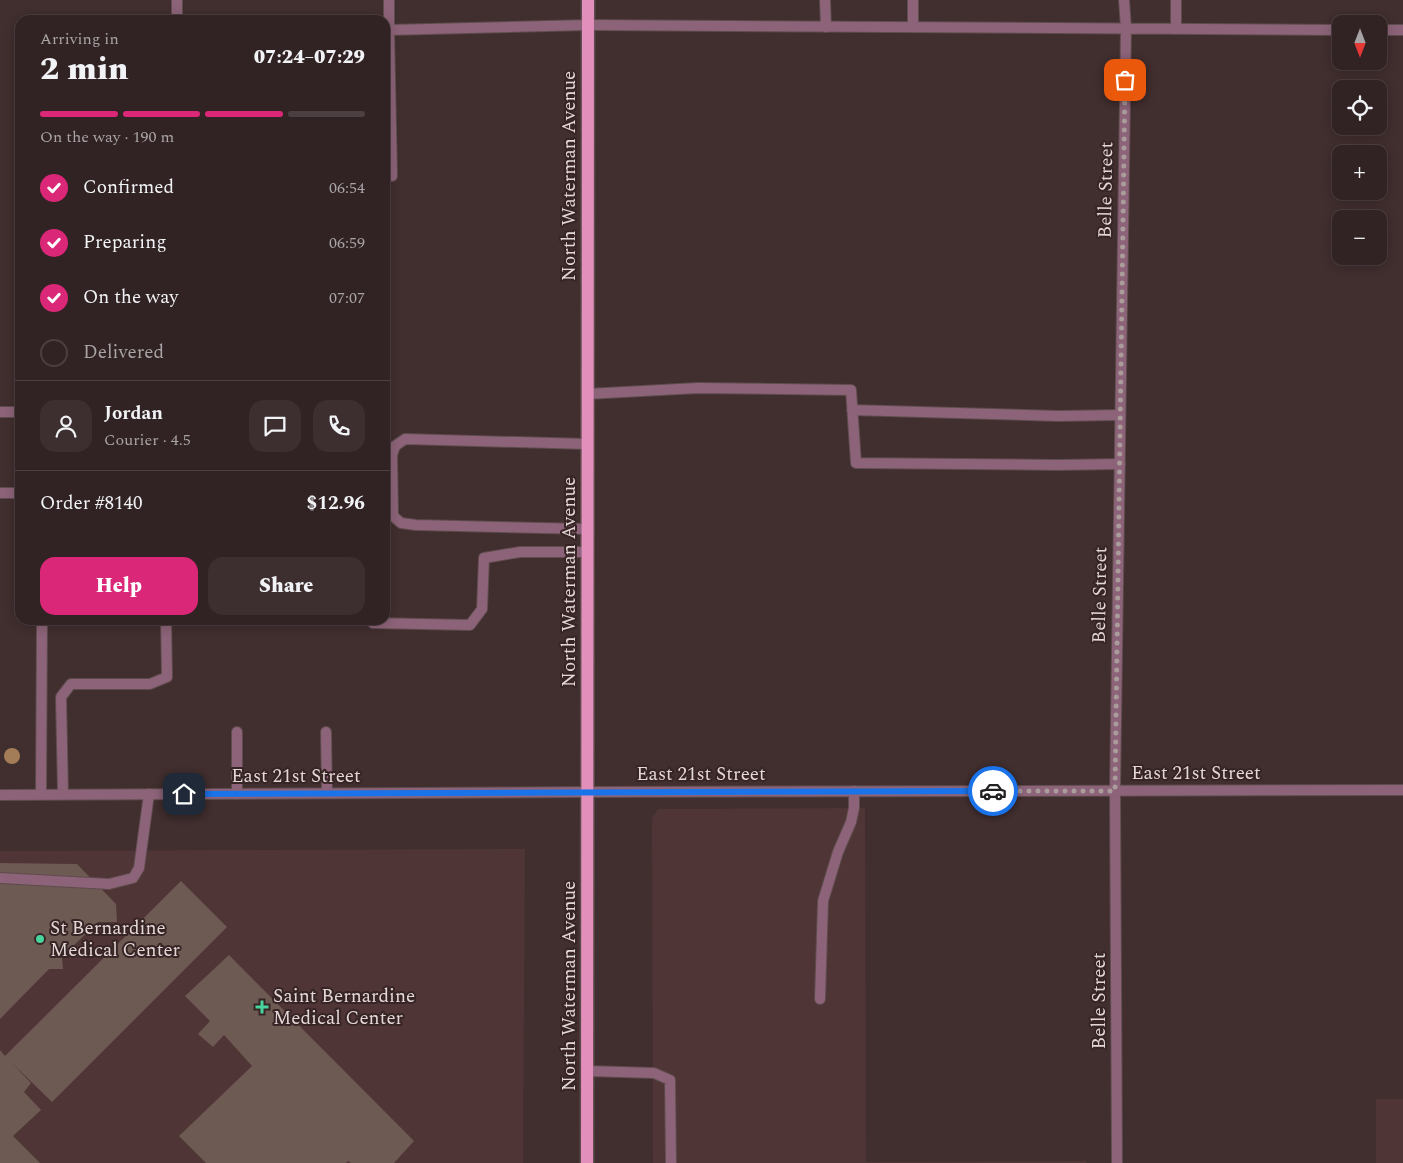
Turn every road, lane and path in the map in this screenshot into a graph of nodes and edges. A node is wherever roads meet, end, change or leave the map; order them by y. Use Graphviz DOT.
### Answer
graph roads {
  1 [pos="177,0"];
  2 [pos="389,0"];
  3 [pos="588,0"];
  4 [pos="825,0"];
  5 [pos="913,0"];
  6 [pos="1124,0"];
  7 [pos="1176,0"];
  8 [pos="177,15"];
  9 [pos="389,15"];
  10 [pos="588,25"];
  11 [pos="826,27"];
  12 [pos="913,27"];
  13 [pos="1126,28"];
  14 [pos="1176,29"];
  15 [pos="390,30"];
  16 [pos="1332,30"];
  17 [pos="1388,30"];
  18 [pos="1403,30"];
  19 [pos="390,79"];
  20 [pos="392,176"];
  21 [pos="588,394"];
  22 [pos="852,410"];
  23 [pos="0,412"];
  24 [pos="15,412"];
  25 [pos="1120,415"];
  26 [pos="588,444"];
  27 [pos="1120,464"];
  28 [pos="0,493"];
  29 [pos="15,493"];
  30 [pos="588,529"];
  31 [pos="588,552"];
  32 [pos="390,623"];
  33 [pos="42,625"];
  34 [pos="166,625"];
  35 [pos="237,732"];
  36 [pos="326,732"];
  37 [pos="1403,790"];
  38 [pos="854,791"];
  39 [pos="1115,791"];
  40 [pos="588,792"];
  41 [pos="327,793"];
  42 [pos="41,794"];
  43 [pos="63,794"];
  44 [pos="149,794"];
  45 [pos="237,794"];
  46 [pos="0,795"];
  47 [pos="0,878"];
  48 [pos="820,999"];
  49 [pos="588,1071"];
  50 [pos="587,1163"];
  51 [pos="671,1163"];
  52 [pos="1117,1163"];
  1 -- 8 [label="street"];
  2 -- 9 [label="street"];
  3 -- 10 [label="main road, North Waterman Avenue"];
  4 -- 11 [label="street"];
  5 -- 12 [label="street"];
  6 -- 13 [label="street, Belle Street"];
  7 -- 14 [label="street"];
  10 -- 11 [label="street"];
  10 -- 15 [label="street"];
  10 -- 21 [label="main road, North Waterman Avenue"];
  11 -- 12 [label="street"];
  12 -- 13 [label="street"];
  13 -- 14 [label="street"];
  13 -- 25 [label="street, Belle Street"];
  14 -- 16 [label="street"];
  17 -- 18 [label="street"];
  19 -- 20 [label="street"];
  21 -- 22 [label="street"];
  21 -- 26 [label="main road, North Waterman Avenue"];
  22 -- 25 [label="street"];
  22 -- 27 [label="street"];
  23 -- 24 [label="street"];
  25 -- 27 [label="street, Belle Street"];
  26 -- 30 [label="main road, North Waterman Avenue"];
  26 -- 30 [label="street"];
  27 -- 39 [label="street, Belle Street"];
  28 -- 29 [label="street"];
  30 -- 31 [label="main road, North Waterman Avenue"];
  31 -- 32 [label="street"];
  31 -- 40 [label="main road, North Waterman Avenue"];
  33 -- 42 [label="street"];
  34 -- 43 [label="street"];
  35 -- 45 [label="street"];
  36 -- 41 [label="street"];
  37 -- 39 [label="street, East 21st Street"];
  38 -- 39 [label="street, East 21st Street"];
  38 -- 40 [label="street, East 21st Street"];
  38 -- 48 [label="street"];
  39 -- 52 [label="street, Belle Street"];
  40 -- 41 [label="street, East 21st Street"];
  40 -- 49 [label="main road, North Waterman Avenue"];
  41 -- 45 [label="street, East 21st Street"];
  42 -- 43 [label="street, East 21st Street"];
  42 -- 46 [label="street, East 21st Street"];
  43 -- 44 [label="street, East 21st Street"];
  44 -- 45 [label="street, East 21st Street"];
  44 -- 47 [label="street"];
  49 -- 50 [label="main road, North Waterman Avenue"];
  49 -- 51 [label="street"];
}
